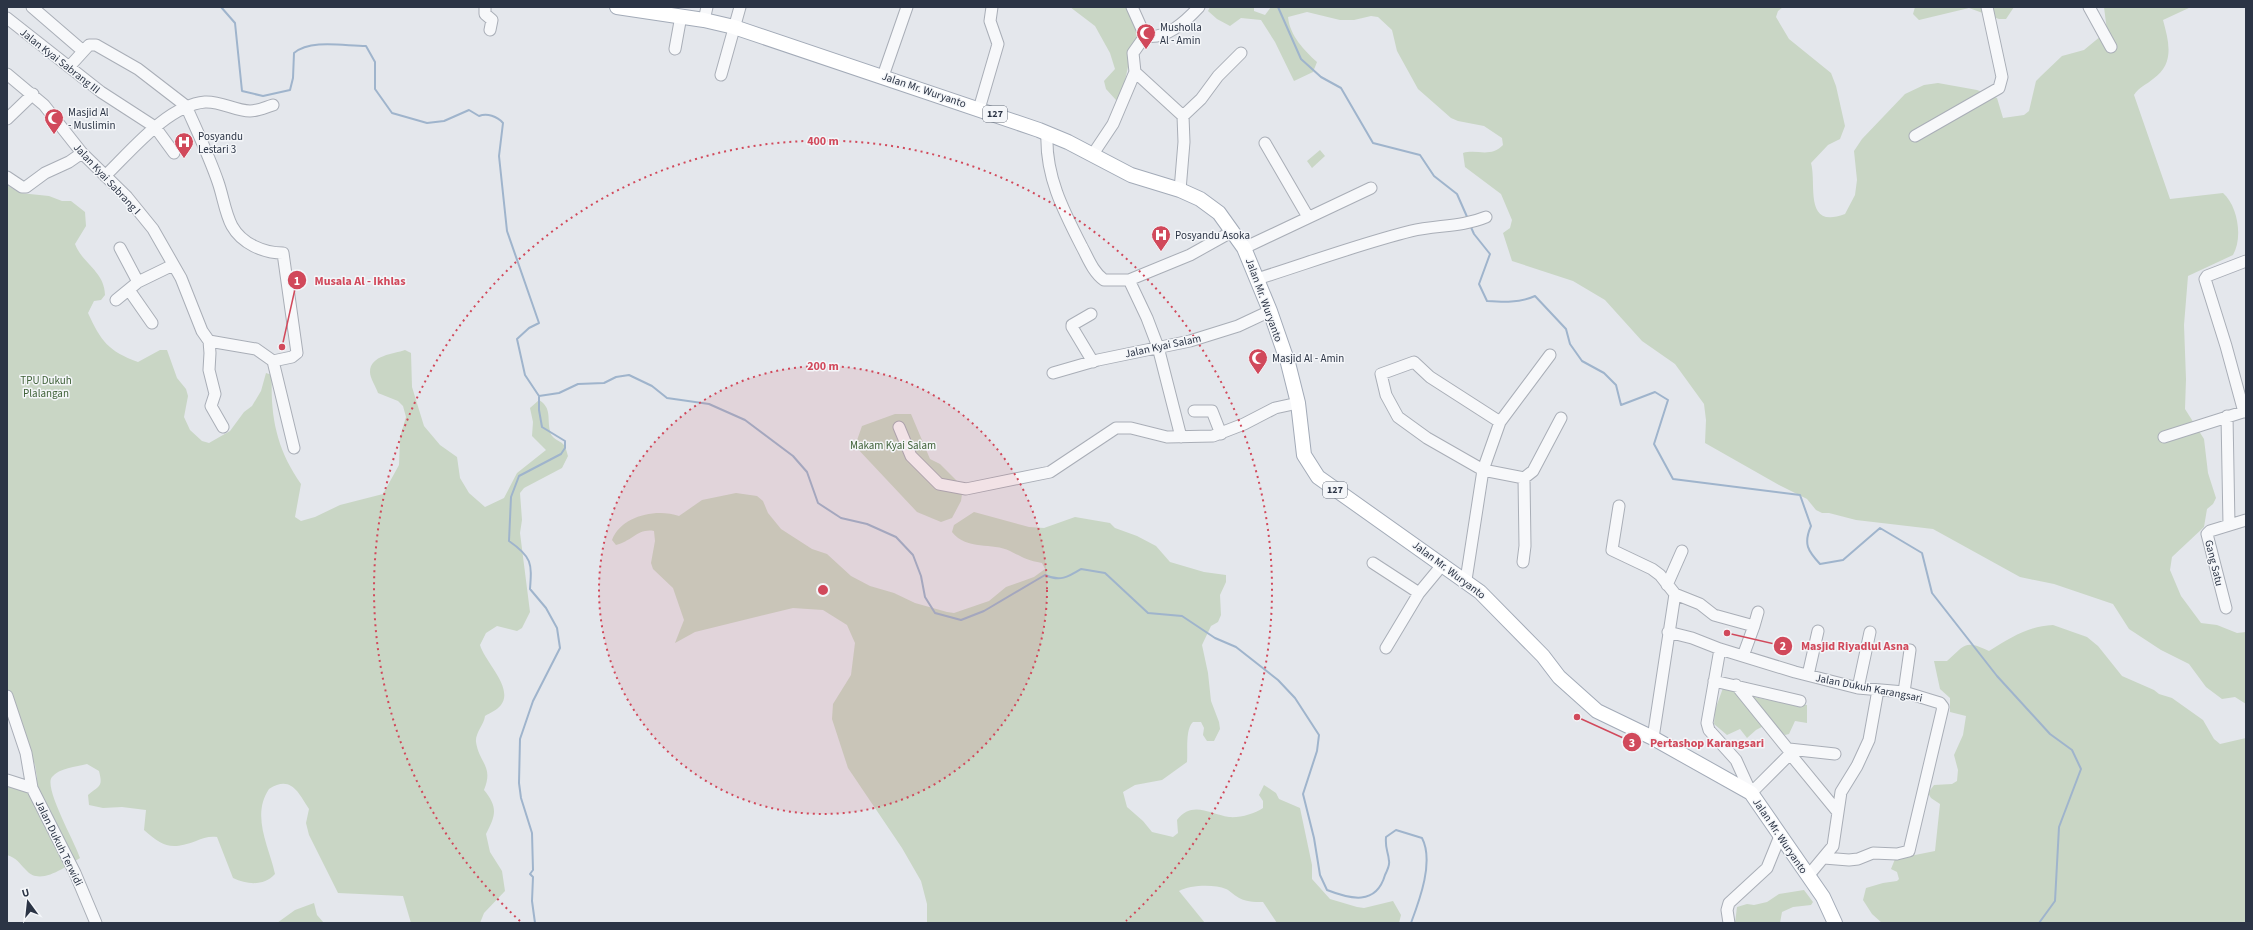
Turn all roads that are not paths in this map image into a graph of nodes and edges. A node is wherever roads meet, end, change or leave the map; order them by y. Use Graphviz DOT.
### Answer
graph roads {
  1 [pos="32,7"];
  2 [pos="485,7"];
  3 [pos="616,7"];
  4 [pos="740,7"];
  5 [pos="907,7"];
  6 [pos="992,7"];
  7 [pos="1132,7"];
  8 [pos="1199,7"];
  9 [pos="1987,7"];
  10 [pos="2089,7"];
  11 [pos="706,13"];
  12 [pos="681,16"];
  13 [pos="7,18"];
  14 [pos="734,27"];
  15 [pos="490,30"];
  16 [pos="1145,36"];
  17 [pos="2111,47"];
  18 [pos="675,49"];
  19 [pos="84,51"];
  20 [pos="1241,53"];
  21 [pos="69,67"];
  22 [pos="1135,72"];
  23 [pos="7,74"];
  24 [pos="721,75"];
  25 [pos="883,76"];
  26 [pos="33,94"];
  27 [pos="274,105"];
  28 [pos="186,106"];
  29 [pos="979,109"];
  30 [pos="1183,116"];
  31 [pos="7,119"];
  32 [pos="155,127"];
  33 [pos="1047,133"];
  34 [pos="1916,136"];
  35 [pos="1265,143"];
  36 [pos="82,153"];
  37 [pos="174,154"];
  38 [pos="1093,154"];
  39 [pos="105,176"];
  40 [pos="7,177"];
  41 [pos="1371,188"];
  42 [pos="1180,190"];
  43 [pos="1308,217"];
  44 [pos="1486,217"];
  45 [pos="1234,231"];
  46 [pos="120,248"];
  47 [pos="1244,248"];
  48 [pos="2246,261"];
  49 [pos="173,265"];
  50 [pos="1256,279"];
  51 [pos="1129,280"];
  52 [pos="138,282"];
  53 [pos="129,290"];
  54 [pos="116,300"];
  55 [pos="1270,311"];
  56 [pos="1091,314"];
  57 [pos="152,323"];
  58 [pos="209,341"];
  59 [pos="1158,347"];
  60 [pos="1550,355"];
  61 [pos="274,361"];
  62 [pos="1093,362"];
  63 [pos="1053,373"];
  64 [pos="1298,403"];
  65 [pos="1194,411"];
  66 [pos="2245,412"];
  67 [pos="2227,416"];
  68 [pos="1561,418"];
  69 [pos="1500,422"];
  70 [pos="223,427"];
  71 [pos="899,427"];
  72 [pos="1221,434"];
  73 [pos="1181,437"];
  74 [pos="2164,437"];
  75 [pos="294,448"];
  76 [pos="1483,470"];
  77 [pos="1524,478"];
  78 [pos="1619,506"];
  79 [pos="2246,520"];
  80 [pos="2229,525"];
  81 [pos="1682,551"];
  82 [pos="1523,562"];
  83 [pos="1373,563"];
  84 [pos="1443,564"];
  85 [pos="1466,580"];
  86 [pos="1667,585"];
  87 [pos="1419,594"];
  88 [pos="1675,594"];
  89 [pos="2226,608"];
  90 [pos="1758,612"];
  91 [pos="1754,626"];
  92 [pos="1818,631"];
  93 [pos="1668,632"];
  94 [pos="1870,632"];
  95 [pos="1386,648"];
  96 [pos="1720,649"];
  97 [pos="1910,650"];
  98 [pos="1743,656"];
  99 [pos="1808,675"];
  100 [pos="1714,680"];
  101 [pos="1736,686"];
  102 [pos="1858,688"];
  103 [pos="1878,690"];
  104 [pos="1904,692"];
  105 [pos="7,696"];
  106 [pos="1800,702"];
  107 [pos="1653,738"];
  108 [pos="1790,752"];
  109 [pos="1836,754"];
  110 [pos="7,780"];
  111 [pos="32,788"];
  112 [pos="1750,793"];
  113 [pos="1837,811"];
  114 [pos="1780,836"];
  115 [pos="1824,858"];
  116 [pos="1808,876"];
  117 [pos="1828,908"];
  118 [pos="96,923"];
  119 [pos="1729,923"];
  120 [pos="1826,923"];
  121 [pos="1835,923"];
  1 -- 19 [label="street"];
  2 -- 15 [label="street"];
  3 -- 12 [label="main road, Jalan Mr. Wuryanto / 127"];
  4 -- 14 [label="street"];
  5 -- 25 [label="street"];
  6 -- 29 [label="street"];
  7 -- 16 [label="street"];
  8 -- 16 [label="street"];
  9 -- 34 [label="street"];
  10 -- 17 [label="street"];
  11 -- 12 [label="main road, Jalan Mr. Wuryanto / 127"];
  11 -- 14 [label="main road, Jalan Mr. Wuryanto / 127"];
  12 -- 18 [label="street"];
  13 -- 21 [label="street, Jalan Kyai Sabrang III"];
  14 -- 24 [label="street"];
  14 -- 25 [label="main road, Jalan Mr. Wuryanto / 127"];
  16 -- 22 [label="street"];
  19 -- 21 [label="street"];
  19 -- 28 [label="street"];
  20 -- 30 [label="street"];
  21 -- 32 [label="street, Jalan Kyai Sabrang III"];
  22 -- 30 [label="street"];
  22 -- 38 [label="street"];
  23 -- 26 [label="street, Jalan Kyai Sabrang I"];
  25 -- 29 [label="main road, Jalan Mr. Wuryanto / 127"];
  26 -- 31 [label="street"];
  26 -- 36 [label="street, Jalan Kyai Sabrang I"];
  27 -- 28 [label="street"];
  28 -- 32 [label="street"];
  28 -- 61 [label="street"];
  29 -- 33 [label="main road, Jalan Mr. Wuryanto / 127"];
  30 -- 42 [label="street"];
  32 -- 37 [label="street"];
  32 -- 39 [label="street"];
  33 -- 38 [label="main road, Jalan Mr. Wuryanto / 127"];
  33 -- 51 [label="street"];
  35 -- 43 [label="street"];
  36 -- 39 [label="street, Jalan Kyai Sabrang I"];
  36 -- 40 [label="street"];
  38 -- 42 [label="main road, Jalan Mr. Wuryanto / 127"];
  39 -- 49 [label="street, Jalan Kyai Sabrang I"];
  41 -- 43 [label="street"];
  42 -- 45 [label="main road, Jalan Mr. Wuryanto / 127"];
  43 -- 47 [label="street"];
  44 -- 50 [label="street"];
  45 -- 47 [label="main road, Jalan Mr. Wuryanto / 127"];
  45 -- 51 [label="street"];
  46 -- 52 [label="street"];
  47 -- 50 [label="main road, Jalan Mr. Wuryanto / 127"];
  48 -- 66 [label="street"];
  49 -- 52 [label="street"];
  49 -- 58 [label="street, Jalan Kyai Sabrang I"];
  50 -- 55 [label="main road, Jalan Mr. Wuryanto / 127"];
  51 -- 59 [label="street"];
  52 -- 53 [label="street"];
  53 -- 54 [label="street"];
  53 -- 57 [label="street"];
  55 -- 59 [label="street, Jalan Kyai Salam"];
  55 -- 64 [label="main road, Jalan Mr. Wuryanto / 127"];
  56 -- 62 [label="street"];
  58 -- 61 [label="street"];
  58 -- 70 [label="street"];
  59 -- 62 [label="street, Jalan Kyai Salam"];
  59 -- 73 [label="street"];
  60 -- 69 [label="street"];
  61 -- 75 [label="street"];
  62 -- 63 [label="street, Jalan Kyai Salam"];
  64 -- 72 [label="street"];
  64 -- 84 [label="main road, Jalan Mr. Wuryanto / 127"];
  65 -- 72 [label="street"];
  66 -- 67 [label="street"];
  67 -- 74 [label="street"];
  67 -- 80 [label="street"];
  68 -- 77 [label="street"];
  69 -- 76 [label="street"];
  69 -- 76 [label="street"];
  71 -- 73 [label="street"];
  72 -- 73 [label="street"];
  76 -- 77 [label="street"];
  76 -- 85 [label="street"];
  77 -- 82 [label="street"];
  78 -- 86 [label="street"];
  79 -- 80 [label="street, Gang Satu"];
  80 -- 89 [label="street, Gang Satu"];
  81 -- 86 [label="street"];
  83 -- 87 [label="street"];
  84 -- 85 [label="main road, Jalan Mr. Wuryanto / 127"];
  84 -- 87 [label="street"];
  85 -- 107 [label="main road, Jalan Mr. Wuryanto / 127"];
  86 -- 88 [label="street"];
  87 -- 95 [label="street"];
  88 -- 91 [label="street"];
  88 -- 93 [label="street"];
  90 -- 91 [label="street"];
  91 -- 98 [label="street"];
  92 -- 99 [label="street"];
  93 -- 96 [label="street, Jalan Dukuh Karangsari"];
  93 -- 107 [label="street"];
  94 -- 102 [label="street"];
  96 -- 98 [label="street, Jalan Dukuh Karangsari"];
  96 -- 100 [label="street"];
  97 -- 104 [label="street"];
  98 -- 99 [label="street, Jalan Dukuh Karangsari"];
  99 -- 102 [label="street, Jalan Dukuh Karangsari"];
  100 -- 101 [label="street"];
  100 -- 112 [label="street"];
  101 -- 106 [label="street"];
  101 -- 108 [label="street"];
  102 -- 103 [label="street, Jalan Dukuh Karangsari"];
  103 -- 104 [label="street, Jalan Dukuh Karangsari"];
  103 -- 113 [label="street"];
  104 -- 115 [label="street, Jalan Dukuh Karangsari"];
  105 -- 111 [label="street"];
  107 -- 112 [label="main road, Jalan Mr. Wuryanto / 127"];
  108 -- 109 [label="street"];
  108 -- 112 [label="street"];
  108 -- 113 [label="street"];
  110 -- 111 [label="street, Jalan Dukuh Terwidi"];
  111 -- 118 [label="street, Jalan Dukuh Terwidi"];
  112 -- 114 [label="main road, Jalan Mr. Wuryanto / 127"];
  113 -- 115 [label="street"];
  114 -- 116 [label="main road, Jalan Mr. Wuryanto / 127"];
  114 -- 119 [label="street"];
  115 -- 116 [label="street"];
  116 -- 117 [label="main road, Jalan Mr. Wuryanto / 127"];
  117 -- 120 [label="street"];
  117 -- 121 [label="main road, Jalan Mr. Wuryanto / 127"];
}
